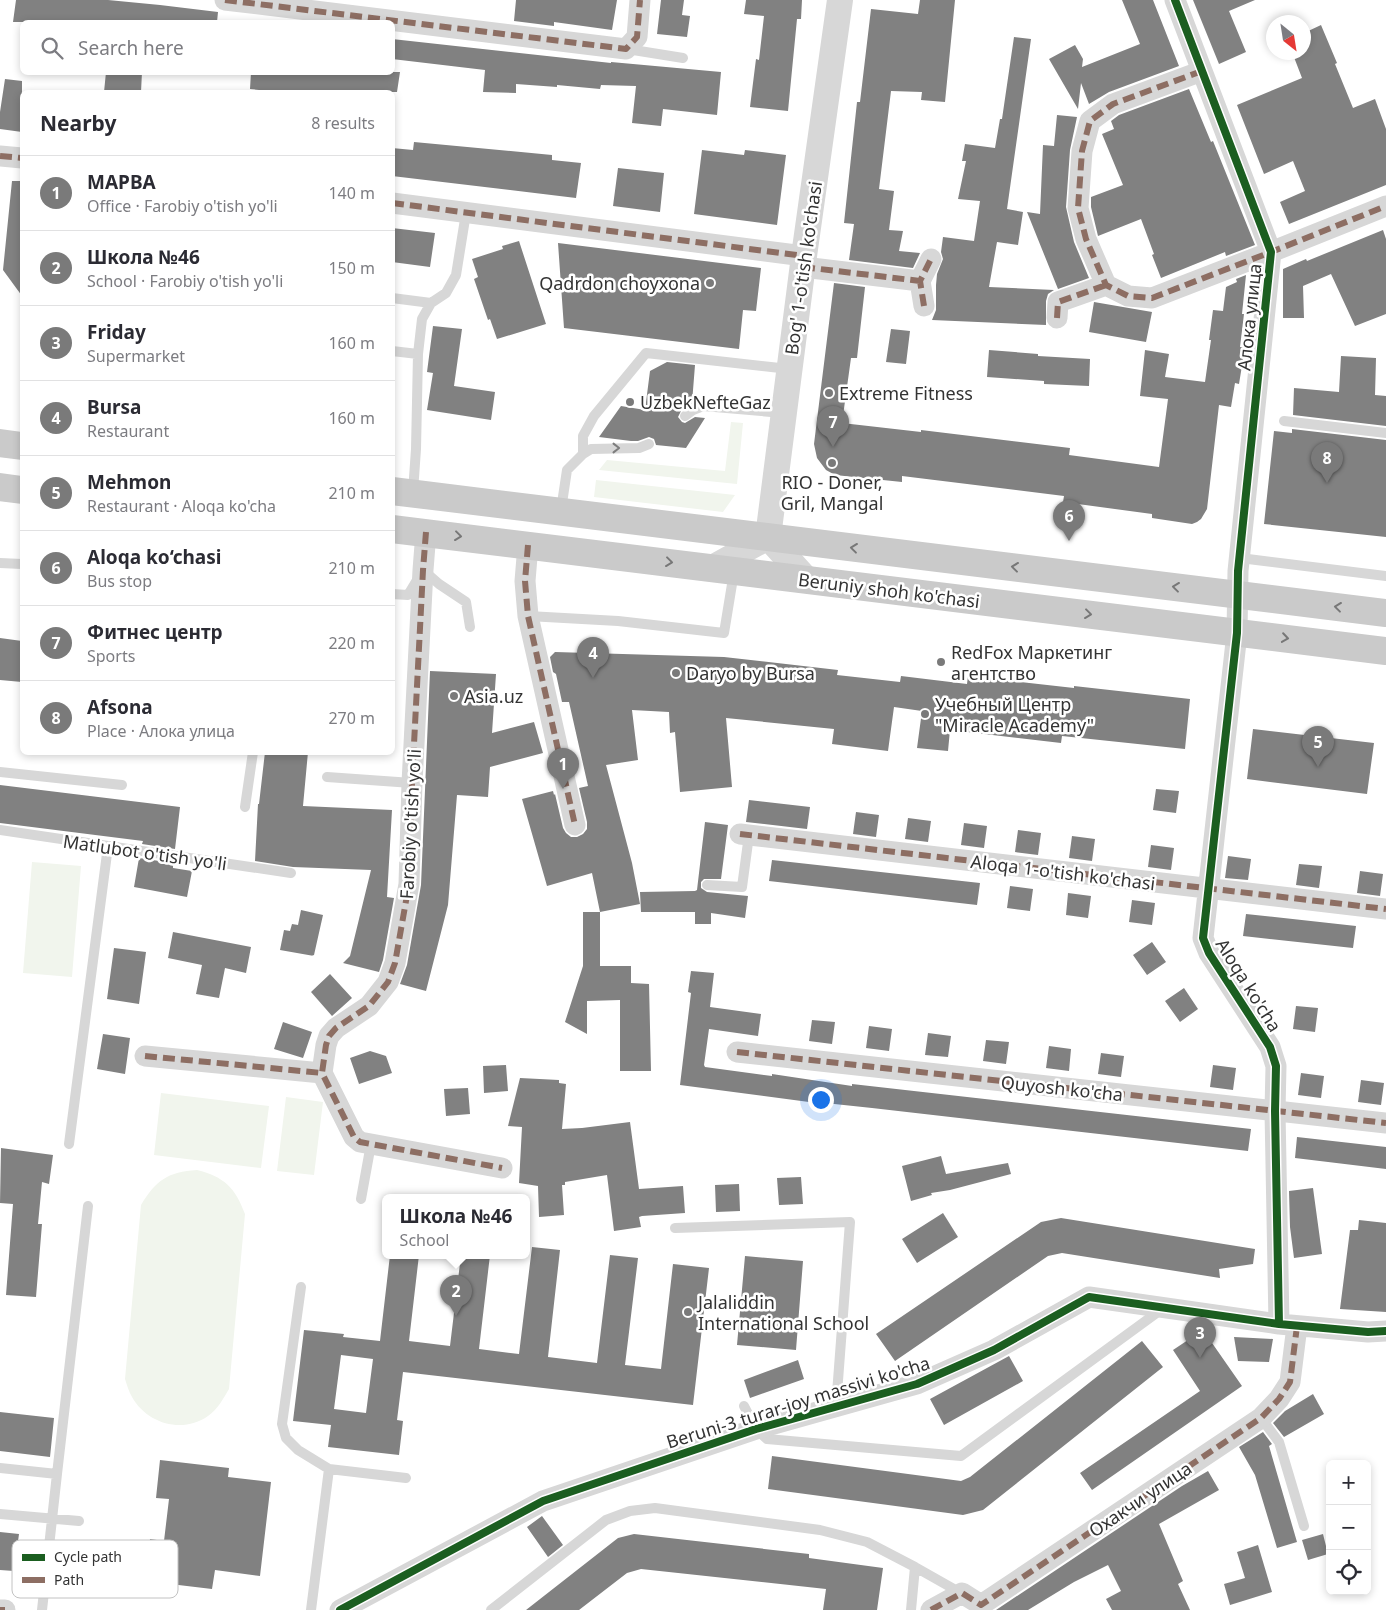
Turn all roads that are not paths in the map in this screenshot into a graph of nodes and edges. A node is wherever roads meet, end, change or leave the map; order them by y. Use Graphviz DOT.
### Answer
graph roads {
  1 [pos="225,0"];
  2 [pos="640,0"];
  3 [pos="840,0"];
  4 [pos="1175,0"];
  5 [pos="389,20"];
  6 [pos="395,21"];
  7 [pos="626,49"];
  8 [pos="683,58"];
  9 [pos="1202,71"];
  10 [pos="0,156"];
  11 [pos="20,158"];
  12 [pos="395,203"];
  13 [pos="1386,206"];
  14 [pos="466,213"];
  15 [pos="1271,252"];
  16 [pos="931,260"];
  17 [pos="803,262"];
  18 [pos="920,281"];
  19 [pos="1106,285"];
  20 [pos="395,298"];
  21 [pos="431,303"];
  22 [pos="924,306"];
  23 [pos="1057,318"];
  24 [pos="395,351"];
  25 [pos="418,354"];
  26 [pos="789,369"];
  27 [pos="783,413"];
  28 [pos="686,416"];
  29 [pos="1284,421"];
  30 [pos="1386,433"];
  31 [pos="0,443"];
  32 [pos="649,444"];
  33 [pos="20,446"];
  34 [pos="583,454"];
  35 [pos="0,487"];
  36 [pos="20,490"];
  37 [pos="402,492"];
  38 [pos="560,511"];
  39 [pos="395,529"];
  40 [pos="426,532"];
  41 [pos="768,536"];
  42 [pos="528,545"];
  43 [pos="1240,558"];
  44 [pos="0,563"];
  45 [pos="20,564"];
  46 [pos="723,569"];
  47 [pos="423,570"];
  48 [pos="1386,576"];
  49 [pos="807,580"];
  50 [pos="395,594"];
  51 [pos="1237,594"];
  52 [pos="1386,613"];
  53 [pos="528,616"];
  54 [pos="470,627"];
  55 [pos="1237,633"];
  56 [pos="1386,651"];
  57 [pos="252,755"];
  58 [pos="0,772"];
  59 [pos="327,777"];
  60 [pos="412,783"];
  61 [pos="122,785"];
  62 [pos="245,807"];
  63 [pos="575,825"];
  64 [pos="0,830"];
  65 [pos="744,834"];
  66 [pos="108,846"];
  67 [pos="291,873"];
  68 [pos="707,885"];
  69 [pos="1208,889"];
  70 [pos="1386,910"];
  71 [pos="737,1052"];
  72 [pos="145,1056"];
  73 [pos="322,1073"];
  74 [pos="1275,1111"];
  75 [pos="1386,1123"];
  76 [pos="69,1144"];
  77 [pos="371,1144"];
  78 [pos="502,1168"];
  79 [pos="361,1199"];
  80 [pos="88,1206"];
  81 [pos="675,1228"];
  82 [pos="301,1287"];
  83 [pos="1164,1308"];
  84 [pos="1288,1325"];
  85 [pos="1386,1331"];
  86 [pos="744,1406"];
  87 [pos="836,1407"];
  88 [pos="1261,1418"];
  89 [pos="756,1429"];
  90 [pos="0,1468"];
  91 [pos="329,1469"];
  92 [pos="57,1474"];
  93 [pos="406,1478"];
  94 [pos="0,1514"];
  95 [pos="52,1520"];
  96 [pos="79,1521"];
  97 [pos="1304,1526"];
  98 [pos="50,1540"];
  99 [pos="916,1567"];
  100 [pos="962,1593"];
  101 [pos="978,1607"];
  102 [pos="0,1610"];
  103 [pos="5,1610"];
  104 [pos="311,1610"];
  105 [pos="340,1610"];
  106 [pos="491,1610"];
  107 [pos="911,1610"];
  108 [pos="931,1610"];
  1 -- 5 [label="street"];
  2 -- 7 [label="street"];
  3 -- 17 [label="street, Bog' 1-o'tish ko'chasi"];
  4 -- 9 [label="street, Алока улица"];
  6 -- 7 [label="street"];
  7 -- 8 [label="lane"];
  9 -- 15 [label="street, Алока улица"];
  9 -- 19 [label="street"];
  10 -- 11 [label="street"];
  12 -- 14 [label="street"];
  13 -- 15 [label="street"];
  14 -- 17 [label="street"];
  14 -- 21 [label="lane"];
  15 -- 19 [label="street"];
  15 -- 43 [label="street, Алока улица"];
  16 -- 18 [label="street"];
  17 -- 18 [label="street"];
  17 -- 26 [label="street, Bog' 1-o'tish ko'chasi"];
  18 -- 22 [label="street"];
  19 -- 23 [label="street"];
  20 -- 21 [label="lane"];
  21 -- 25 [label="lane"];
  24 -- 25 [label="lane"];
  25 -- 37 [label="lane"];
  26 -- 27 [label="street, Bog' 1-o'tish ko'chasi"];
  26 -- 34 [label="lane"];
  27 -- 28 [label="lane"];
  27 -- 41 [label="street, Bog' 1-o'tish ko'chasi"];
  29 -- 30 [label="lane"];
  31 -- 33 [label="main road"];
  34 -- 32 [label="lane, one-way"];
  34 -- 38 [label="lane"];
  35 -- 36 [label="main road"];
  37 -- 38 [label="main road"];
  38 -- 41 [label="main road"];
  39 -- 40 [label="main road, Beruniy shoh ko'chasi"];
  40 -- 42 [label="main road, Beruniy shoh ko'chasi, one-way"];
  40 -- 47 [label="street, Farobiy o'tish yo'li"];
  41 -- 46 [label="street"];
  41 -- 49 [label="street"];
  51 -- 41 [label="main road, one-way"];
  42 -- 46 [label="main road, Beruniy shoh ko'chasi, one-way"];
  42 -- 53 [label="street"];
  43 -- 48 [label="lane"];
  43 -- 51 [label="street, Алока улица"];
  44 -- 45 [label="lane"];
  46 -- 49 [label="main road, Beruniy shoh ko'chasi"];
  46 -- 53 [label="lane"];
  47 -- 50 [label="lane"];
  47 -- 54 [label="lane"];
  47 -- 60 [label="street, Farobiy o'tish yo'li"];
  49 -- 55 [label="main road, Beruniy shoh ko'chasi, one-way"];
  52 -- 51 [label="main road, one-way"];
  51 -- 55 [label="street, Алока улица"];
  53 -- 63 [label="street"];
  55 -- 56 [label="main road, Beruniy shoh ko'chasi, one-way"];
  55 -- 69 [label="street, Aloqa ko'cha"];
  57 -- 62 [label="lane"];
  58 -- 61 [label="lane"];
  59 -- 60 [label="lane"];
  60 -- 73 [label="street, Farobiy o'tish yo'li"];
  64 -- 66 [label="lane, Matlubot o'tish yo'li"];
  65 -- 68 [label="lane"];
  65 -- 69 [label="street, Aloqa 1-o'tish ko'chasi"];
  66 -- 67 [label="lane, Matlubot o'tish yo'li"];
  66 -- 76 [label="lane"];
  69 -- 70 [label="street, Aloqa 1-o'tish ko'chasi"];
  69 -- 74 [label="street, Aloqa ko'cha"];
  71 -- 74 [label="street, Quyosh ko'cha"];
  72 -- 73 [label="street"];
  73 -- 77 [label="street"];
  74 -- 75 [label="street, Quyosh ko'cha"];
  74 -- 84 [label="street, Aloqa ko'cha"];
  77 -- 78 [label="street"];
  77 -- 79 [label="lane"];
  80 -- 92 [label="lane"];
  81 -- 87 [label="lane"];
  82 -- 91 [label="lane"];
  83 -- 84 [label="street, Beruni-3 turar-joy massivi ko'cha"];
  83 -- 87 [label="street, Beruni-3 turar-joy massivi ko'cha"];
  83 -- 89 [label="lane"];
  84 -- 85 [label="street"];
  84 -- 88 [label="street, Охакчи улица"];
  86 -- 89 [label="lane"];
  87 -- 89 [label="street, Beruni-3 turar-joy massivi ko'cha"];
  88 -- 97 [label="lane"];
  88 -- 101 [label="street, Охакчи улица"];
  89 -- 105 [label="street, Beruni-3 turar-joy massivi ko'cha"];
  90 -- 92 [label="lane"];
  91 -- 93 [label="lane"];
  91 -- 104 [label="lane"];
  92 -- 95 [label="lane"];
  94 -- 95 [label="lane"];
  95 -- 96 [label="lane"];
  95 -- 98 [label="lane"];
  99 -- 100 [label="lane"];
  99 -- 106 [label="lane"];
  99 -- 107 [label="lane"];
  100 -- 101 [label="street, Охакчи улица"];
  100 -- 108 [label="street"];
  102 -- 103 [label="street"];
}
